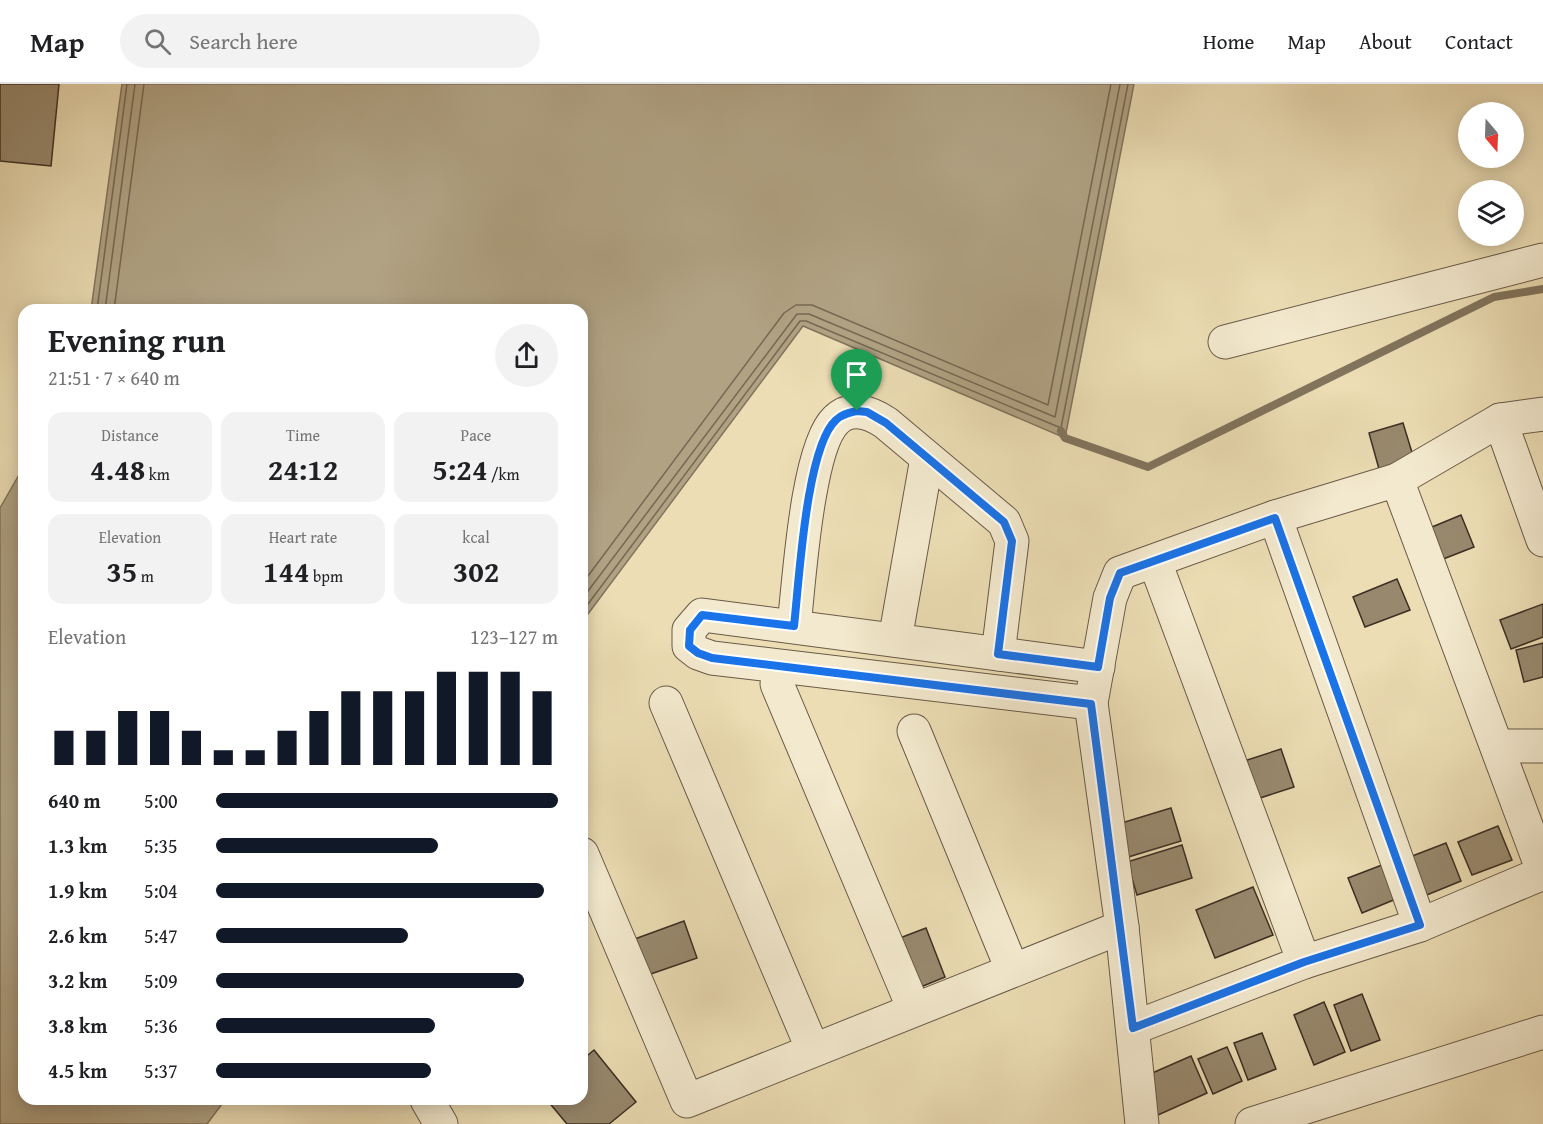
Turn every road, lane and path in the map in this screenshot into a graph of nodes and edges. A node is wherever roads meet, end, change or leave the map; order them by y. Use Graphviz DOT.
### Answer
graph roads {
  1 [pos="1543,260"];
  2 [pos="1225,342"];
  3 [pos="1543,414"];
  4 [pos="1500,420"];
  5 [pos="927,458"];
  6 [pos="1397,480"];
  7 [pos="1275,518"];
  8 [pos="1543,540"];
  9 [pos="1155,562"];
  10 [pos="794,626"];
  11 [pos="895,640"];
  12 [pos="998,654"];
  13 [pos="1098,667"];
  14 [pos="777,684"];
  15 [pos="666,703"];
  16 [pos="1091,704"];
  17 [pos="914,731"];
  18 [pos="1497,746"];
  19 [pos="1543,746"];
  20 [pos="588,868"];
  21 [pos="1543,872"];
  22 [pos="1420,925"];
  23 [pos="1122,927"];
  24 [pos="1304,962"];
  25 [pos="1012,969"];
  26 [pos="914,1009"];
  27 [pos="1133,1028"];
  28 [pos="1543,1032"];
  29 [pos="813,1050"];
  30 [pos="430,1105"];
  31 [pos="441,1124"];
  32 [pos="1142,1124"];
  33 [pos="1252,1124"];
  1 -- 2 [label="street"];
  3 -- 4 [label="street"];
  4 -- 6 [label="street"];
  4 -- 8 [label="street"];
  5 -- 10 [label="street"];
  5 -- 11 [label="street"];
  5 -- 12 [label="street"];
  6 -- 7 [label="street"];
  6 -- 18 [label="street"];
  7 -- 9 [label="street"];
  7 -- 22 [label="street"];
  9 -- 13 [label="street"];
  9 -- 24 [label="street"];
  10 -- 11 [label="street"];
  10 -- 16 [label="street"];
  11 -- 12 [label="street"];
  12 -- 13 [label="street"];
  13 -- 16 [label="street"];
  14 -- 26 [label="street"];
  15 -- 29 [label="street"];
  16 -- 23 [label="street"];
  17 -- 25 [label="street"];
  18 -- 19 [label="street"];
  18 -- 21 [label="street"];
  20 -- 29 [label="street"];
  21 -- 22 [label="street"];
  22 -- 24 [label="street"];
  23 -- 25 [label="street"];
  23 -- 27 [label="street"];
  24 -- 27 [label="street"];
  25 -- 26 [label="street"];
  26 -- 29 [label="street"];
  27 -- 32 [label="street"];
  28 -- 33 [label="street"];
  30 -- 31 [label="street"];
}
